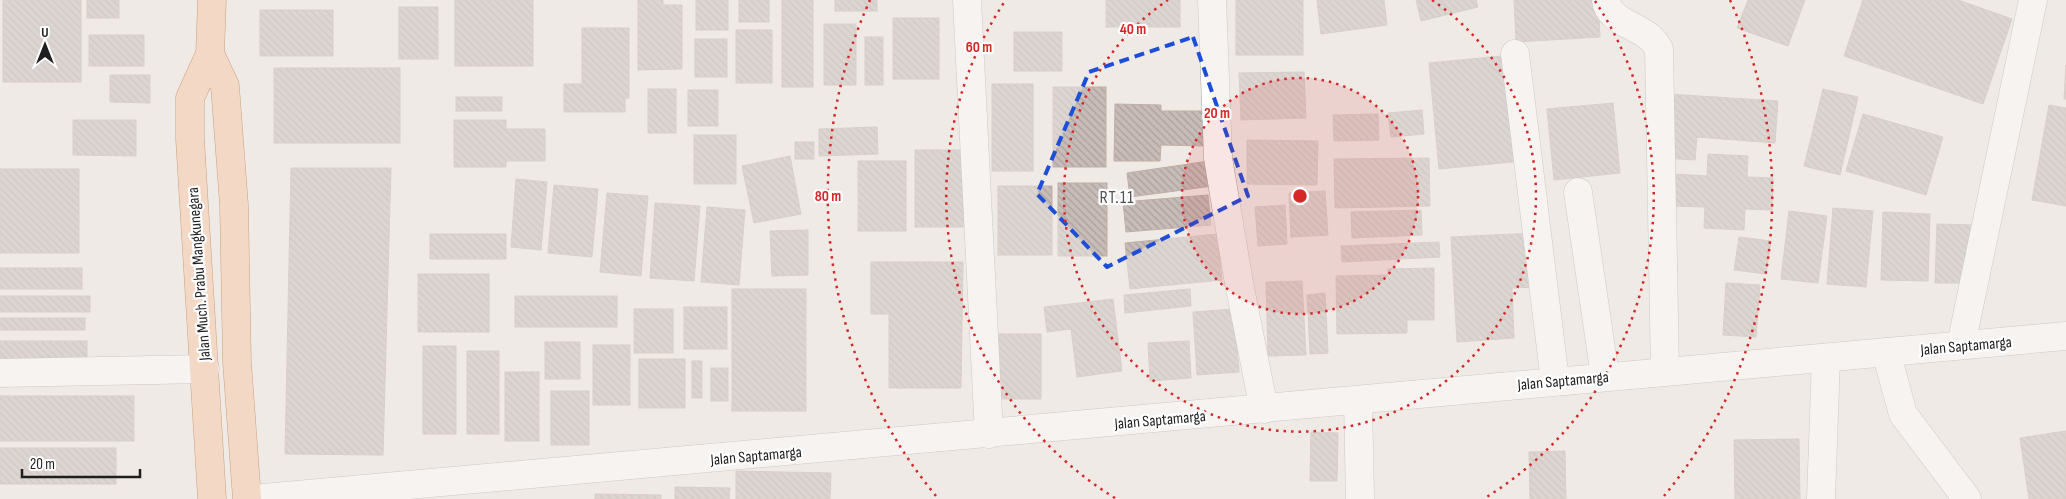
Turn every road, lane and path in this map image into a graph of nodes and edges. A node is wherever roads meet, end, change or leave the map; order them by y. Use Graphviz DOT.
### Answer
graph roads {
  1 [pos="212,0"];
  2 [pos="967,0"];
  3 [pos="1212,0"];
  4 [pos="1606,0"];
  5 [pos="2033,0"];
  6 [pos="210,54"];
  7 [pos="1515,54"];
  8 [pos="1578,192"];
  9 [pos="2066,336"];
  10 [pos="1961,346"];
  11 [pos="1886,352"];
  12 [pos="1826,358"];
  13 [pos="205,369"];
  14 [pos="1665,371"];
  15 [pos="0,373"];
  16 [pos="1605,376"];
  17 [pos="1555,381"];
  18 [pos="1358,400"];
  19 [pos="1264,410"];
  20 [pos="989,434"];
  21 [pos="212,499"];
  22 [pos="247,499"];
  23 [pos="253,499"];
  24 [pos="1360,499"];
  25 [pos="1821,499"];
  26 [pos="1967,499"];
  1 -- 6 [label="main road, Jalan Much. Prabu Mangkunegara"];
  2 -- 20 [label="street"];
  3 -- 19 [label="street"];
  4 -- 14 [label="street"];
  5 -- 10 [label="street"];
  6 -- 13 [label="main road, Jalan Much. Prabu Mangkunegara"];
  6 -- 22 [label="main road, Jalan Much. Prabu Mangkunegara"];
  7 -- 17 [label="street"];
  8 -- 16 [label="street"];
  9 -- 10 [label="street, Jalan Saptamarga"];
  10 -- 11 [label="street, Jalan Saptamarga"];
  11 -- 12 [label="street, Jalan Saptamarga"];
  11 -- 26 [label="street"];
  12 -- 14 [label="street, Jalan Saptamarga"];
  12 -- 25 [label="street"];
  13 -- 15 [label="street"];
  13 -- 21 [label="main road, Jalan Much. Prabu Mangkunegara"];
  14 -- 16 [label="street, Jalan Saptamarga"];
  16 -- 17 [label="street, Jalan Saptamarga"];
  17 -- 18 [label="street, Jalan Saptamarga"];
  18 -- 19 [label="street, Jalan Saptamarga"];
  18 -- 24 [label="street"];
  19 -- 20 [label="street, Jalan Saptamarga"];
  20 -- 23 [label="street, Jalan Saptamarga"];
}
